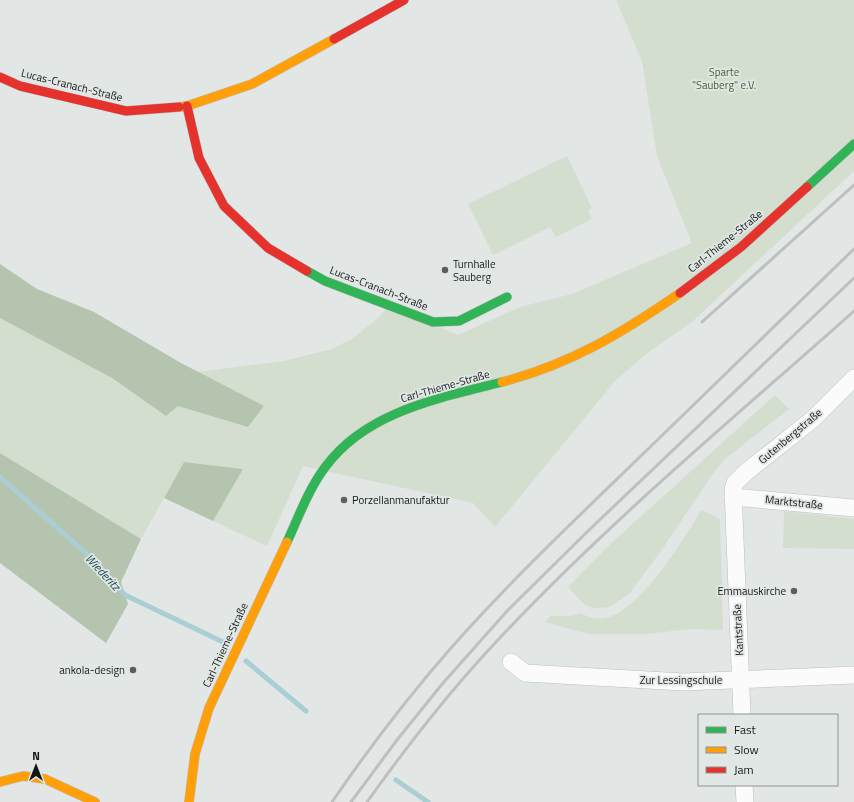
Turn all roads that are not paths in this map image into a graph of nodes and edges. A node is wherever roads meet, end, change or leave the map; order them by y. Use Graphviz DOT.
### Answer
graph roads {
  1 [pos="404,0"];
  2 [pos="0,77"];
  3 [pos="187,106"];
  4 [pos="854,144"];
  5 [pos="507,297"];
  6 [pos="854,378"];
  7 [pos="733,497"];
  8 [pos="854,508"];
  9 [pos="511,662"];
  10 [pos="854,675"];
  11 [pos="741,679"];
  12 [pos="742,714"];
  13 [pos="0,782"];
  14 [pos="744,786"];
  15 [pos="95,802"];
  16 [pos="189,802"];
  17 [pos="745,802"];
  1 -- 3 [label="main road, Lucas-Cranach-Straße"];
  2 -- 3 [label="main road, Lucas-Cranach-Straße"];
  3 -- 5 [label="main road, Lucas-Cranach-Straße"];
  4 -- 16 [label="main road, Carl-Thieme-Straße"];
  6 -- 7 [label="street, Gutenbergstraße"];
  7 -- 8 [label="street, Marktstraße"];
  7 -- 11 [label="street, Kantstraße"];
  9 -- 11 [label="street, Zur Lessingschule"];
  10 -- 11 [label="street, Zur Lessingschule"];
  11 -- 12 [label="street, Kantstraße"];
  13 -- 15 [label="main road"];
  14 -- 17 [label="street"];
}
